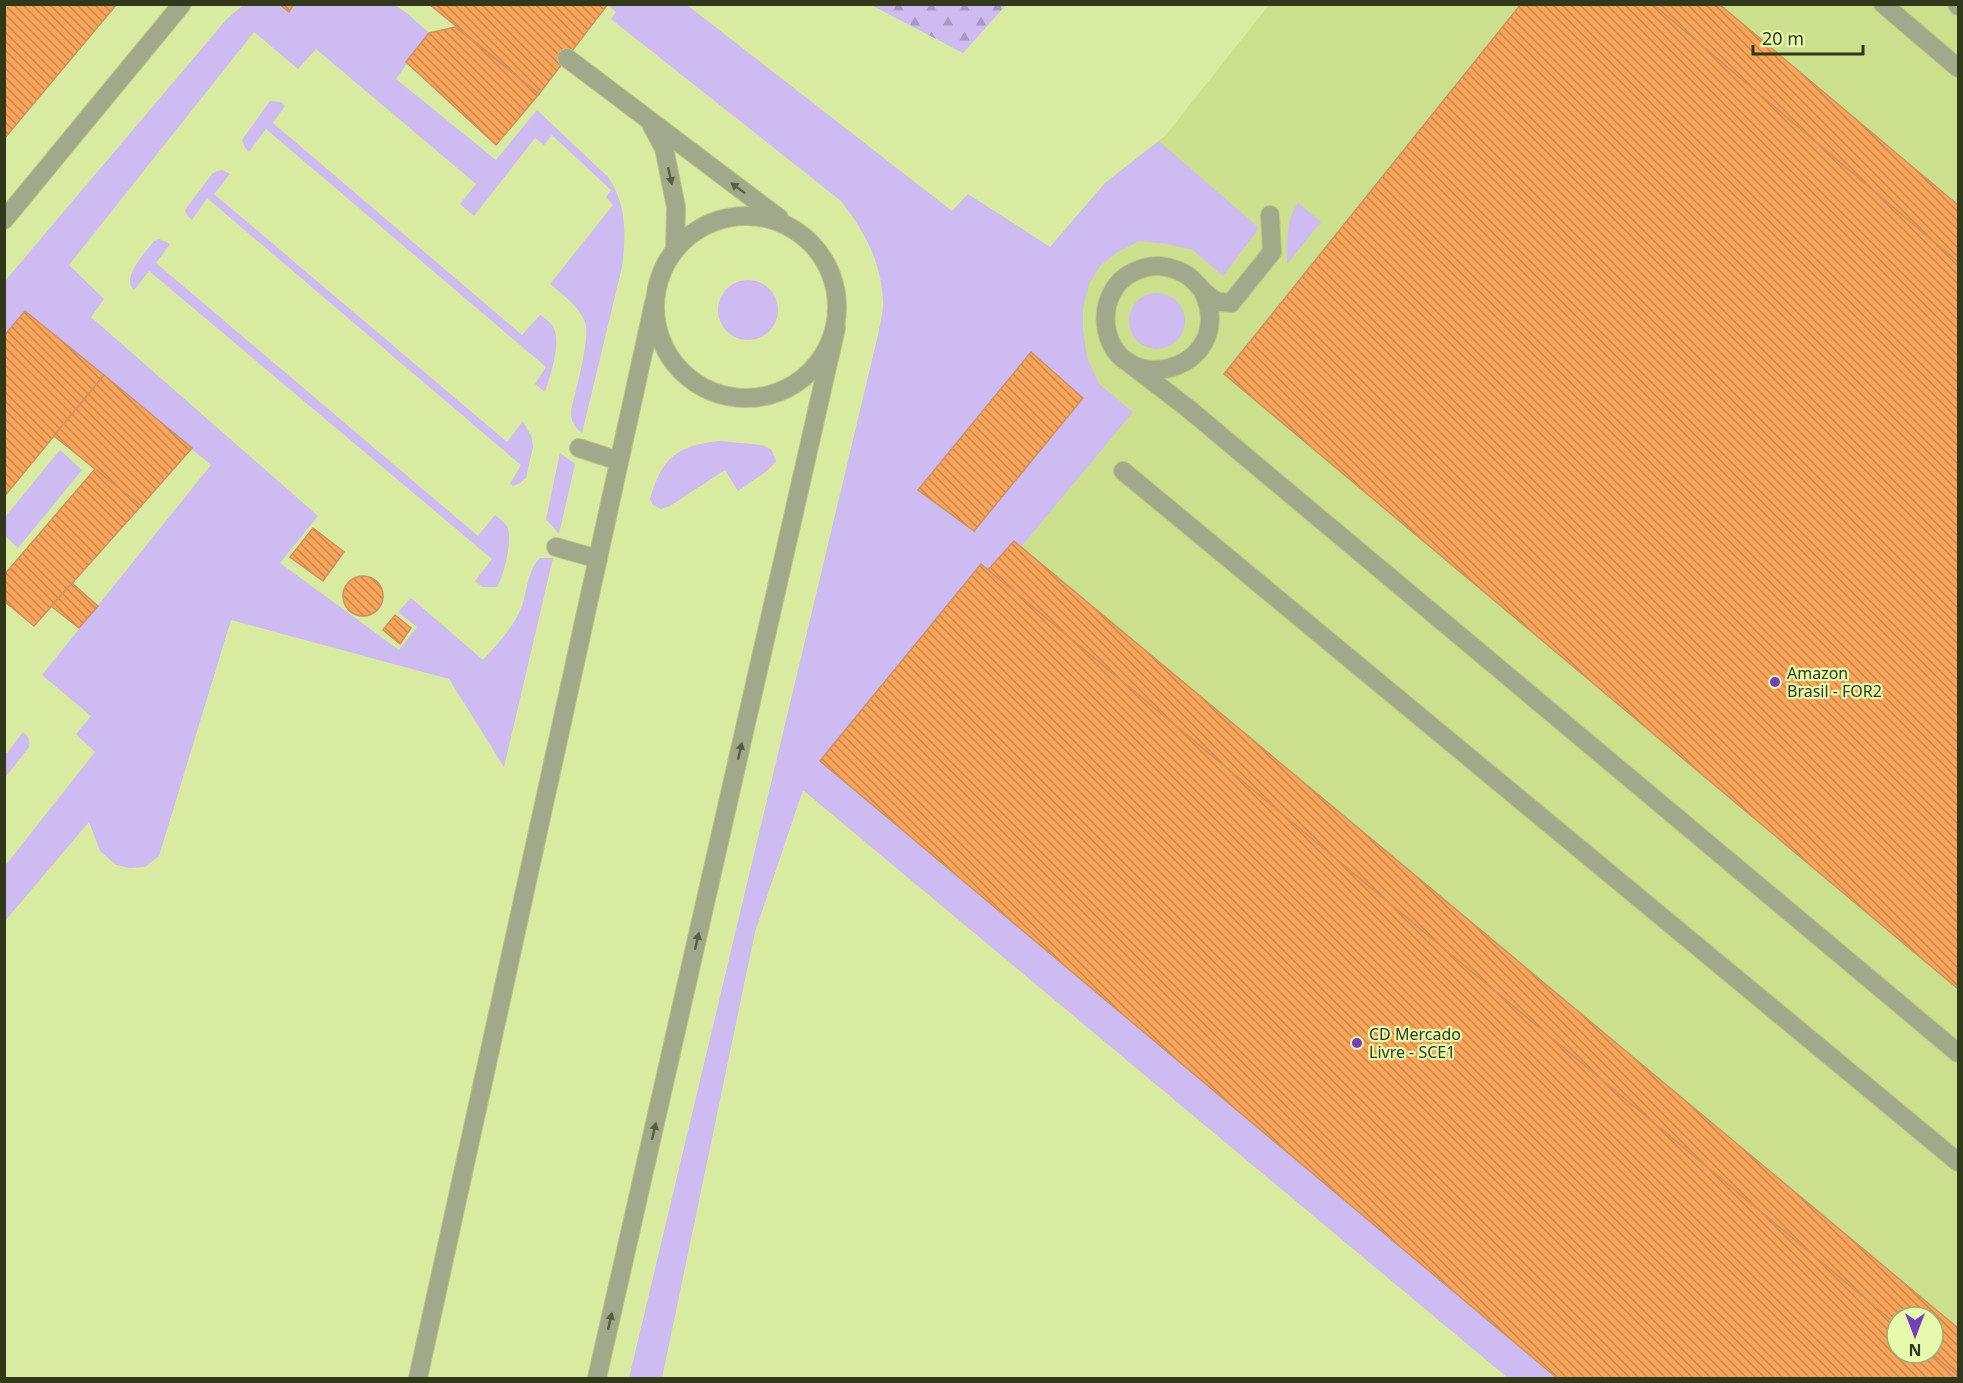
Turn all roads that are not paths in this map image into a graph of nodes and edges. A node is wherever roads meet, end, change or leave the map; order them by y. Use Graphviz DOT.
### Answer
graph roads {
  1 [pos="182,4"];
  2 [pos="1883,4"];
  3 [pos="567,58"];
  4 [pos="1959,68"];
  5 [pos="650,122"];
  6 [pos="1270,215"];
  7 [pos="4,220"];
  8 [pos="785,223"];
  9 [pos="675,249"];
  10 [pos="1203,291"];
  11 [pos="654,303"];
  12 [pos="837,328"];
  13 [pos="1129,363"];
  14 [pos="579,448"];
  15 [pos="619,460"];
  16 [pos="1124,471"];
  17 [pos="556,547"];
  18 [pos="598,559"];
  19 [pos="1959,1053"];
  20 [pos="1959,1162"];
  21 [pos="418,1378"];
  22 [pos="597,1378"];
  1 -- 7 [label="lane"];
  2 -- 4 [label="lane"];
  3 -- 5 [label="lane"];
  8 -- 5 [label="lane, one-way"];
  5 -- 9 [label="lane, one-way"];
  6 -- 10 [label="lane"];
  8 -- 9 [label="lane"];
  8 -- 12 [label="lane"];
  9 -- 11 [label="lane"];
  10 -- 13 [label="lane"];
  10 -- 13 [label="lane"];
  11 -- 12 [label="lane"];
  11 -- 15 [label="lane"];
  22 -- 12 [label="lane, one-way"];
  13 -- 19 [label="lane"];
  14 -- 15 [label="lane"];
  15 -- 18 [label="lane"];
  16 -- 20 [label="lane"];
  17 -- 18 [label="lane"];
  18 -- 21 [label="lane"];
}
